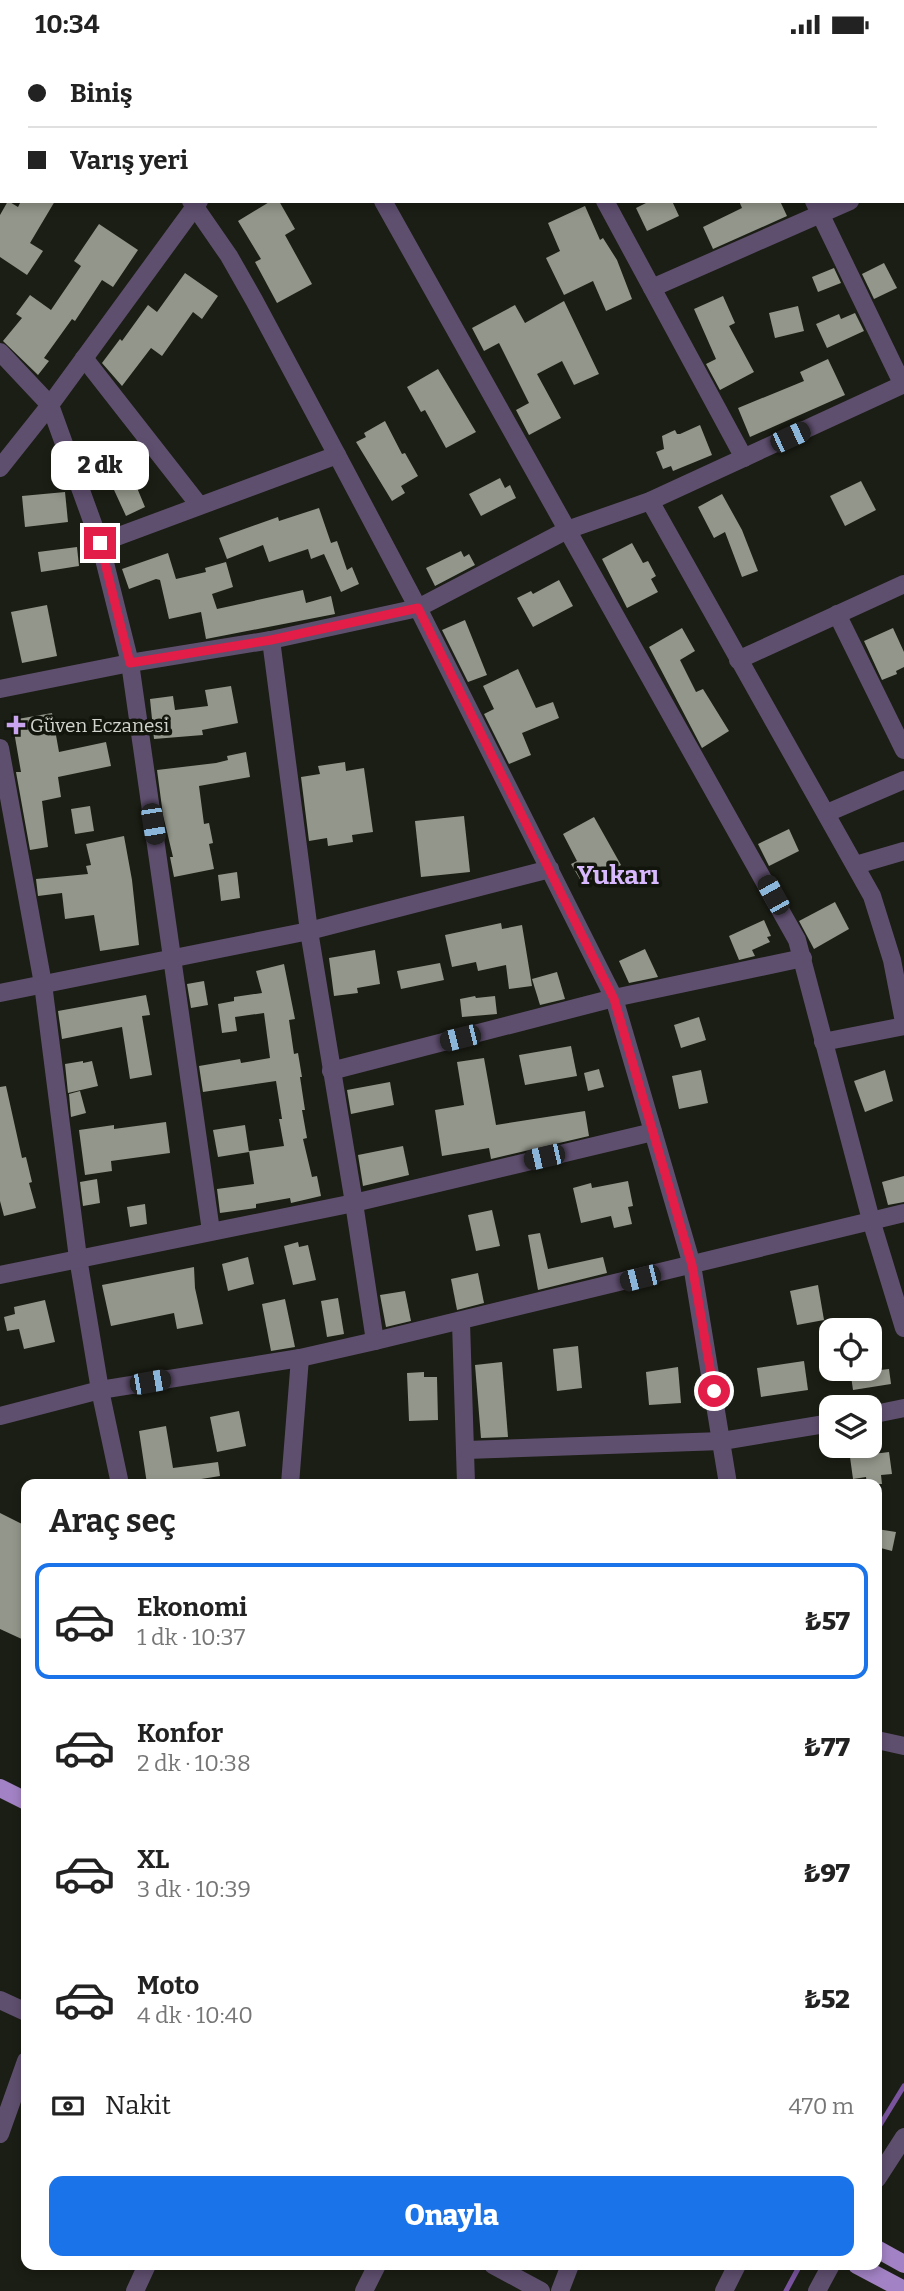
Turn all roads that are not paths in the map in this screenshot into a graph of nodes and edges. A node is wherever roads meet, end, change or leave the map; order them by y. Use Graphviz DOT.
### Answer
graph roads {
  1 [pos="194,203"];
  2 [pos="384,203"];
  3 [pos="606,203"];
  4 [pos="839,203"];
  5 [pos="817,207"];
  6 [pos="652,288"];
  7 [pos="0,352"];
  8 [pos="84,358"];
  9 [pos="903,385"];
  10 [pos="50,405"];
  11 [pos="337,455"];
  12 [pos="744,458"];
  13 [pos="0,468"];
  14 [pos="650,501"];
  15 [pos="199,505"];
  16 [pos="567,530"];
  17 [pos="100,543"];
  18 [pos="904,584"];
  19 [pos="418,608"];
  20 [pos="837,614"];
  21 [pos="271,640"];
  22 [pos="738,660"];
  23 [pos="130,663"];
  24 [pos="0,689"];
  25 [pos="0,748"];
  26 [pos="904,750"];
  27 [pos="904,781"];
  28 [pos="827,813"];
  29 [pos="904,851"];
  30 [pos="856,865"];
  31 [pos="551,869"];
  32 [pos="309,931"];
  33 [pos="173,958"];
  34 [pos="803,958"];
  35 [pos="43,984"];
  36 [pos="0,993"];
  37 [pos="614,999"];
  38 [pos="904,1024"];
  39 [pos="823,1042"];
  40 [pos="331,1071"];
  41 [pos="653,1132"];
  42 [pos="354,1203"];
  43 [pos="904,1213"];
  44 [pos="871,1220"];
  45 [pos="211,1231"];
  46 [pos="78,1258"];
  47 [pos="692,1265"];
  48 [pos="0,1275"];
  49 [pos="461,1322"];
  50 [pos="904,1328"];
  51 [pos="374,1341"];
  52 [pos="300,1358"];
  53 [pos="100,1390"];
  54 [pos="904,1408"];
  55 [pos="882,1413"];
  56 [pos="0,1416"];
  57 [pos="819,1425"];
  58 [pos="723,1441"];
  59 [pos="466,1450"];
  60 [pos="119,1479"];
  61 [pos="289,1479"];
  62 [pos="466,1479"];
  63 [pos="727,1479"];
  64 [pos="882,1741"];
  65 [pos="904,1746"];
  66 [pos="0,1788"];
  67 [pos="21,1798"];
  68 [pos="0,2000"];
  69 [pos="21,2010"];
  70 [pos="21,2075"];
  71 [pos="0,2134"];
  72 [pos="904,2137"];
  73 [pos="882,2171"];
  74 [pos="882,2252"];
  75 [pos="904,2265"];
  76 [pos="144,2270"];
  77 [pos="374,2270"];
  78 [pos="502,2270"];
  79 [pos="568,2270"];
  80 [pos="734,2270"];
  81 [pos="828,2270"];
  82 [pos="866,2270"];
  83 [pos="904,2290"];
  84 [pos="135,2291"];
  85 [pos="364,2291"];
  86 [pos="541,2291"];
  87 [pos="560,2291"];
  88 [pos="724,2291"];
  89 [pos="817,2291"];
  1 -- 8 [label="street"];
  1 -- 11 [label="street"];
  2 -- 16 [label="street"];
  3 -- 6 [label="street"];
  4 -- 5 [label="street"];
  5 -- 6 [label="street"];
  5 -- 9 [label="street"];
  6 -- 12 [label="street"];
  7 -- 10 [label="street"];
  8 -- 10 [label="street"];
  8 -- 15 [label="street"];
  9 -- 12 [label="street"];
  10 -- 13 [label="street"];
  10 -- 17 [label="street"];
  11 -- 15 [label="street"];
  11 -- 19 [label="street"];
  12 -- 14 [label="street"];
  14 -- 16 [label="street"];
  14 -- 22 [label="street"];
  15 -- 17 [label="street"];
  16 -- 19 [label="street"];
  16 -- 34 [label="street"];
  17 -- 23 [label="street"];
  18 -- 20 [label="street"];
  19 -- 21 [label="street"];
  19 -- 31 [label="street"];
  20 -- 22 [label="street"];
  20 -- 26 [label="street"];
  21 -- 23 [label="street"];
  21 -- 32 [label="street"];
  22 -- 28 [label="street"];
  23 -- 24 [label="street"];
  23 -- 33 [label="street"];
  25 -- 35 [label="street"];
  27 -- 28 [label="street"];
  28 -- 30 [label="street"];
  29 -- 30 [label="street"];
  30 -- 38 [label="street"];
  31 -- 32 [label="street"];
  31 -- 37 [label="street"];
  32 -- 33 [label="street"];
  32 -- 40 [label="street"];
  33 -- 35 [label="street"];
  33 -- 45 [label="street"];
  34 -- 37 [label="street"];
  34 -- 39 [label="street"];
  35 -- 36 [label="street"];
  35 -- 46 [label="street"];
  37 -- 40 [label="street"];
  37 -- 41 [label="street"];
  38 -- 39 [label="street"];
  39 -- 44 [label="street"];
  40 -- 42 [label="street"];
  41 -- 42 [label="street"];
  41 -- 47 [label="street"];
  42 -- 45 [label="street"];
  42 -- 51 [label="street"];
  43 -- 44 [label="street"];
  44 -- 47 [label="street"];
  44 -- 50 [label="street"];
  45 -- 46 [label="street"];
  46 -- 48 [label="street"];
  46 -- 53 [label="street"];
  47 -- 49 [label="street"];
  47 -- 58 [label="street"];
  49 -- 51 [label="street"];
  49 -- 59 [label="street"];
  51 -- 52 [label="street"];
  52 -- 53 [label="street"];
  52 -- 61 [label="street"];
  53 -- 56 [label="street"];
  53 -- 60 [label="street"];
  54 -- 55 [label="street"];
  57 -- 58 [label="street"];
  58 -- 59 [label="street"];
  58 -- 63 [label="street"];
  59 -- 62 [label="street"];
  64 -- 65 [label="street"];
  66 -- 67 [label="main road"];
  68 -- 69 [label="street"];
  70 -- 71 [label="street"];
  72 -- 73 [label="street"];
  74 -- 75 [label="main road"];
  76 -- 84 [label="street"];
  77 -- 85 [label="street"];
  78 -- 86 [label="street"];
  79 -- 87 [label="street"];
  80 -- 88 [label="street"];
  81 -- 89 [label="street"];
  82 -- 83 [label="main road"];
}
